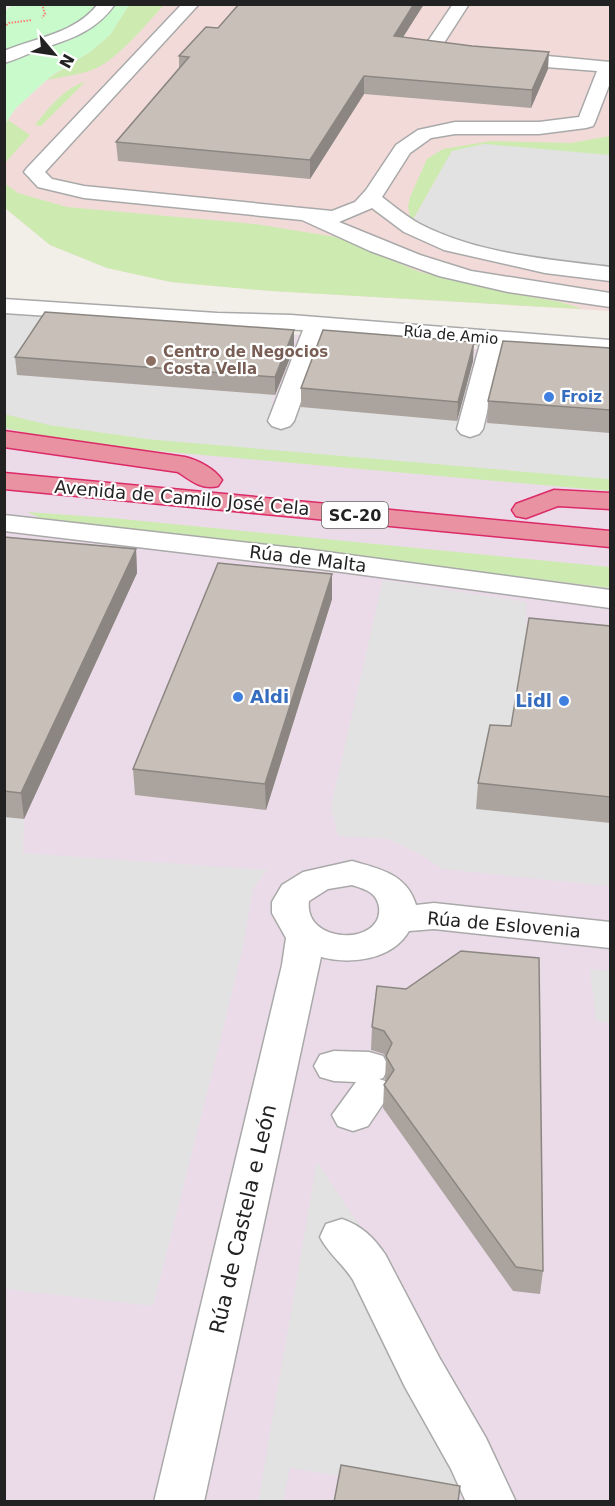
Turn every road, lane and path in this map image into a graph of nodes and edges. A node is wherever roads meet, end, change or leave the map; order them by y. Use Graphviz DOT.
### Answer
graph roads {
  1 [pos="106,4"];
  2 [pos="191,4"];
  3 [pos="461,4"];
  4 [pos="41,18"];
  5 [pos="4,27"];
  6 [pos="4,58"];
  7 [pos="362,203"];
  8 [pos="303,214"];
  9 [pos="610,274"];
  10 [pos="610,285"];
  11 [pos="5,295"];
  12 [pos="610,300"];
  13 [pos="30,321"];
  14 [pos="291,322"];
  15 [pos="317,324"];
  16 [pos="493,338"];
  17 [pos="273,339"];
  18 [pos="610,347"];
  19 [pos="281,421"];
  20 [pos="470,429"];
  21 [pos="4,439"];
  22 [pos="4,461"];
  23 [pos="209,480"];
  24 [pos="4,482"];
  25 [pos="170,497"];
  26 [pos="610,501"];
  27 [pos="4,502"];
  28 [pos="610,518"];
  29 [pos="533,521"];
  30 [pos="4,524"];
  31 [pos="610,539"];
  32 [pos="610,554"];
  33 [pos="610,599"];
  34 [pos="397,920"];
  35 [pos="305,935"];
  36 [pos="610,935"];
  37 [pos="342,1237"];
  38 [pos="179,1502"];
  39 [pos="491,1502"];
  1 -- 6 [label="street"];
  2 -- 8 [label="street"];
  3 -- 7 [label="street"];
  4 -- 5 [label="path"];
  7 -- 8 [label="street"];
  7 -- 9 [label="street"];
  7 -- 10 [label="street"];
  8 -- 12 [label="street"];
  11 -- 14 [label="street, Rúa de Amio"];
  11 -- 14 [label="street, Rúa de Amio"];
  13 -- 17 [label="street"];
  14 -- 15 [label="street, Rúa de Amio"];
  15 -- 16 [label="street, Rúa de Amio"];
  15 -- 19 [label="street"];
  16 -- 18 [label="street, Rúa de Amio"];
  16 -- 20 [label="street"];
  21 -- 23 [label="highway"];
  22 -- 23 [label="highway, Avenida de Camilo José Cela / SC-20"];
  23 -- 29 [label="highway, Avenida de Camilo José Cela / SC-20"];
  24 -- 25 [label="highway, Avenida de Camilo José Cela / SC-20"];
  25 -- 27 [label="highway"];
  25 -- 29 [label="highway, Avenida de Camilo José Cela / SC-20"];
  26 -- 29 [label="highway, SC-20"];
  28 -- 29 [label="highway, Avenida de Camilo José Cela / SC-20"];
  29 -- 31 [label="highway, Avenida de Camilo José Cela / SC-20"];
  29 -- 32 [label="highway, SC-20"];
  30 -- 33 [label="street, Rúa de Malta"];
  34 -- 35 [label="street"];
  34 -- 35 [label="street"];
  34 -- 36 [label="street, Rúa de Eslovenia"];
  35 -- 38 [label="street, Rúa de Castela e León"];
  37 -- 39 [label="street"];
}
